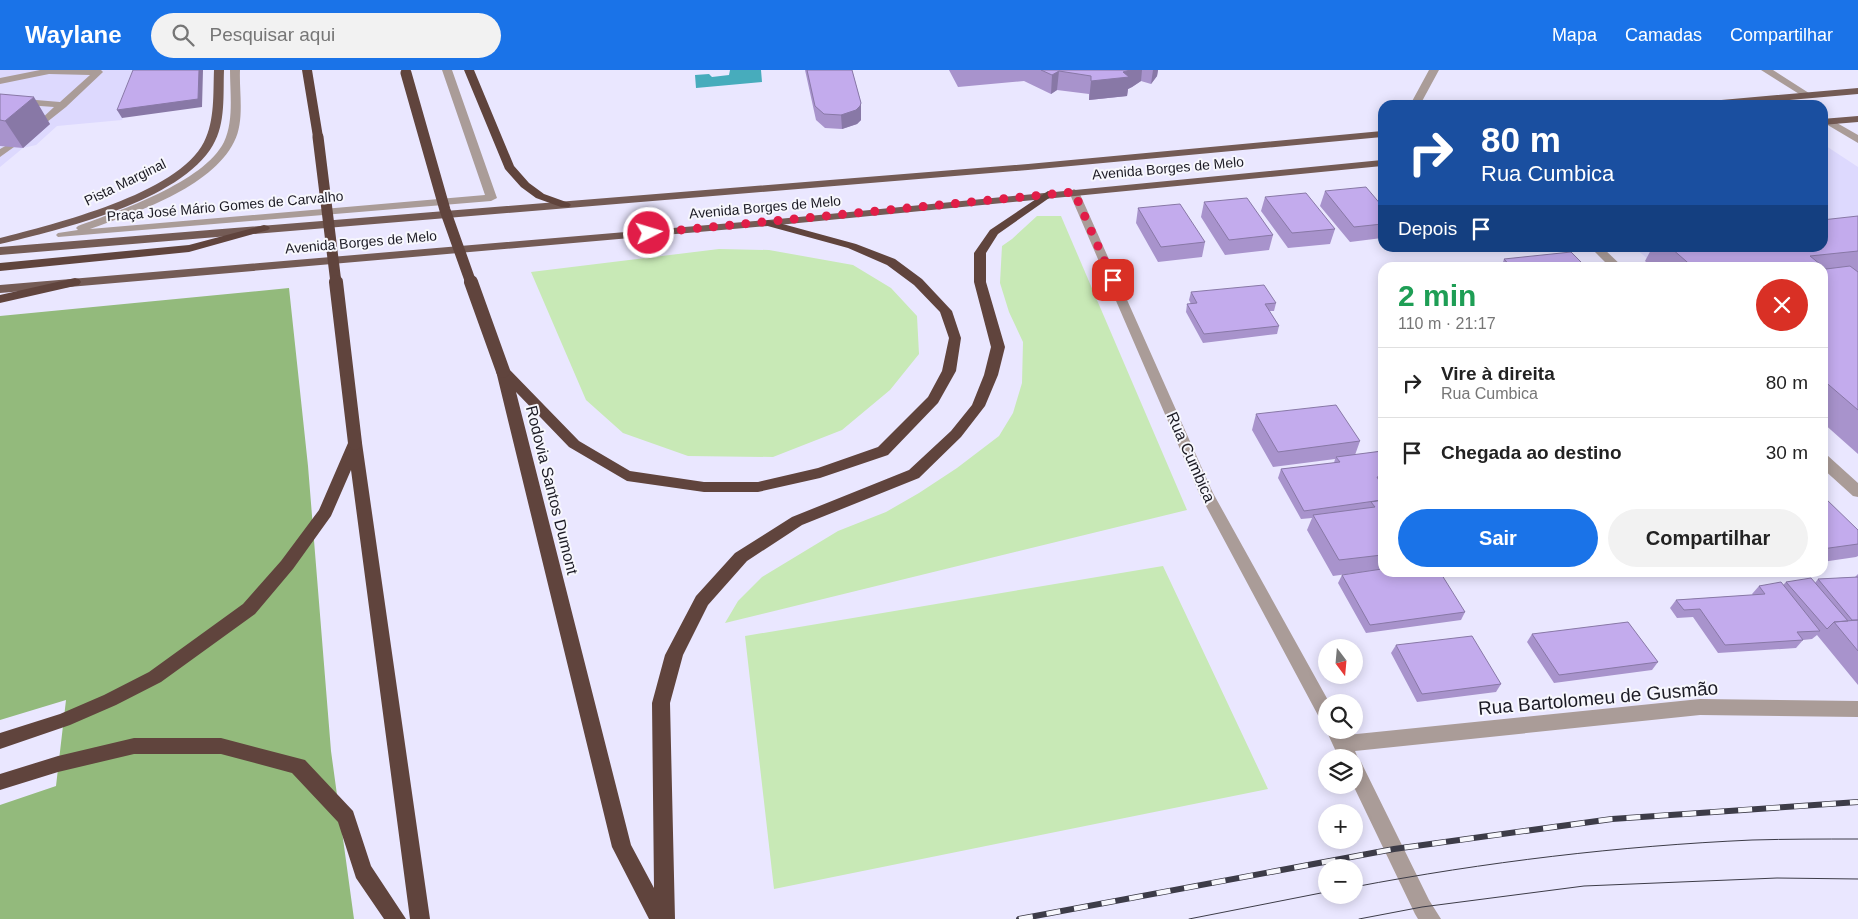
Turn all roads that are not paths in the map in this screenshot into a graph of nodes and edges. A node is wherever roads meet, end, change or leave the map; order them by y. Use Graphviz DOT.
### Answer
graph roads {
  1 [pos="219,70"];
  2 [pos="236,70"];
  3 [pos="307,70"];
  4 [pos="405,70"];
  5 [pos="447,70"];
  6 [pos="469,70"];
  7 [pos="1434,70"];
  8 [pos="1766,70"];
  9 [pos="0,81"];
  10 [pos="1858,91"];
  11 [pos="0,100"];
  12 [pos="1418,100"];
  13 [pos="1807,100"];
  14 [pos="64,105"];
  15 [pos="1858,119"];
  16 [pos="1828,122"];
  17 [pos="42,123"];
  18 [pos="1828,123"];
  19 [pos="1378,134"];
  20 [pos="1858,140"];
  21 [pos="1378,163"];
  22 [pos="1074,192"];
  23 [pos="1048,194"];
  24 [pos="565,205"];
  25 [pos="768,223"];
  26 [pos="264,228"];
  27 [pos="0,242"];
  28 [pos="0,251"];
  29 [pos="1601,252"];
  30 [pos="1612,262"];
  31 [pos="0,267"];
  32 [pos="75,282"];
  33 [pos="0,291"];
  34 [pos="0,299"];
  35 [pos="503,371"];
  36 [pos="355,443"];
  37 [pos="1828,464"];
  38 [pos="1858,492"];
  39 [pos="1318,699"];
  40 [pos="1858,709"];
  41 [pos="0,741"];
  42 [pos="1342,744"];
  43 [pos="0,782"];
  44 [pos="1363,786"];
  45 [pos="396,919"];
  46 [pos="420,919"];
  47 [pos="660,919"];
  48 [pos="665,919"];
  49 [pos="1431,919"];
  1 -- 27 [label="main road, Pista Marginal"];
  2 -- 5 [label="street, Praça José Mário Gomes de Carvalho"];
  3 -- 36 [label="highway, bridge"];
  4 -- 35 [label="highway, Rodovia Santos Dumont, bridge"];
  6 -- 24 [label="highway"];
  7 -- 12 [label="street"];
  8 -- 13 [label="street"];
  9 -- 14 [label="street"];
  10 -- 13 [label="main road"];
  11 -- 14 [label="street"];
  14 -- 17 [label="street"];
  15 -- 16 [label="main road"];
  18 -- 20 [label="street"];
  19 -- 24 [label="main road, Avenida Borges de Melo"];
  21 -- 22 [label="main road, Avenida Borges de Melo"];
  22 -- 23 [label="main road, Avenida Borges de Melo"];
  22 -- 39 [label="street, Rua Cumbica"];
  23 -- 25 [label="main road, Avenida Borges de Melo"];
  23 -- 48 [label="highway"];
  24 -- 26 [label="main road, Avenida Borges de Melo"];
  25 -- 32 [label="main road, Avenida Borges de Melo"];
  25 -- 35 [label="highway"];
  26 -- 28 [label="main road, Avenida Borges de Melo"];
  26 -- 31 [label="highway"];
  29 -- 30 [label="street"];
  32 -- 33 [label="main road, Avenida Borges de Melo"];
  32 -- 34 [label="highway"];
  35 -- 47 [label="highway, Rodovia Santos Dumont"];
  36 -- 41 [label="highway"];
  36 -- 46 [label="highway"];
  37 -- 38 [label="street"];
  40 -- 42 [label="street, Rua Bartolomeu de Gusmão"];
  43 -- 45 [label="highway"];
  44 -- 49 [label="street"];
}
